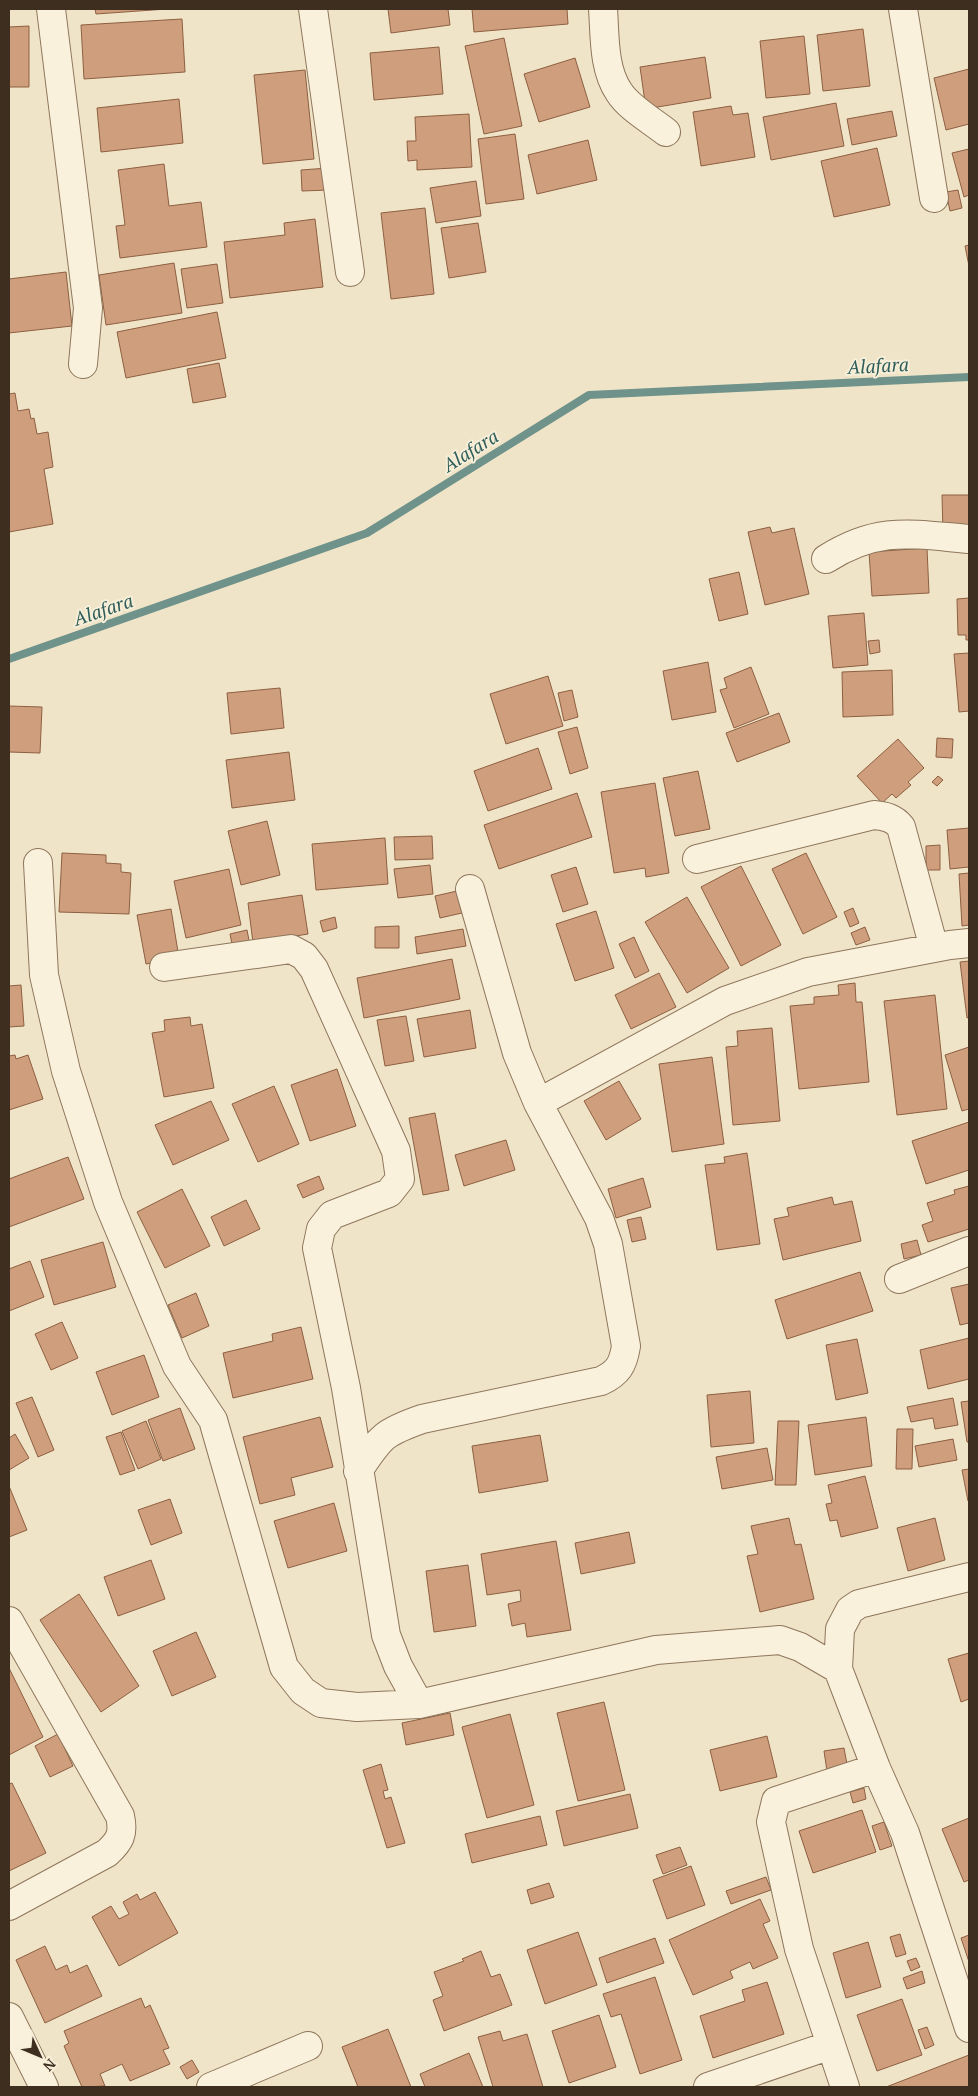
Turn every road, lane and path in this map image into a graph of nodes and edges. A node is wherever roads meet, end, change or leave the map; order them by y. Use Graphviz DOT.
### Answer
graph roads {
  1 [pos="51,9"];
  2 [pos="313,9"];
  3 [pos="603,9"];
  4 [pos="903,9"];
  5 [pos="666,132"];
  6 [pos="934,198"];
  7 [pos="350,272"];
  8 [pos="83,364"];
  9 [pos="969,539"];
  10 [pos="826,559"];
  11 [pos="697,859"];
  12 [pos="38,863"];
  13 [pos="470,889"];
  14 [pos="969,944"];
  15 [pos="934,948"];
  16 [pos="164,967"];
  17 [pos="538,1103"];
  18 [pos="969,1251"];
  19 [pos="899,1279"];
  20 [pos="358,1471"];
  21 [pos="969,1577"];
  22 [pos="9,1621"];
  23 [pos="838,1669"];
  24 [pos="419,1704"];
  25 [pos="876,1768"];
  26 [pos="9,1906"];
  27 [pos="9,2017"];
  28 [pos="969,2028"];
  29 [pos="831,2045"];
  30 [pos="308,2046"];
  31 [pos="44,2087"];
  32 [pos="210,2087"];
  33 [pos="708,2087"];
  34 [pos="845,2087"];
  1 -- 8 [label="street"];
  2 -- 7 [label="street"];
  3 -- 5 [label="street"];
  4 -- 6 [label="street"];
  9 -- 10 [label="street"];
  11 -- 15 [label="street"];
  12 -- 24 [label="street"];
  13 -- 17 [label="street"];
  14 -- 15 [label="street"];
  15 -- 17 [label="street"];
  16 -- 20 [label="street"];
  17 -- 20 [label="street"];
  18 -- 19 [label="street"];
  20 -- 24 [label="street"];
  21 -- 23 [label="street"];
  22 -- 26 [label="street"];
  23 -- 24 [label="street"];
  23 -- 25 [label="street"];
  25 -- 28 [label="street"];
  25 -- 29 [label="street"];
  27 -- 31 [label="street"];
  29 -- 33 [label="street"];
  29 -- 34 [label="street"];
  30 -- 32 [label="street"];
}
